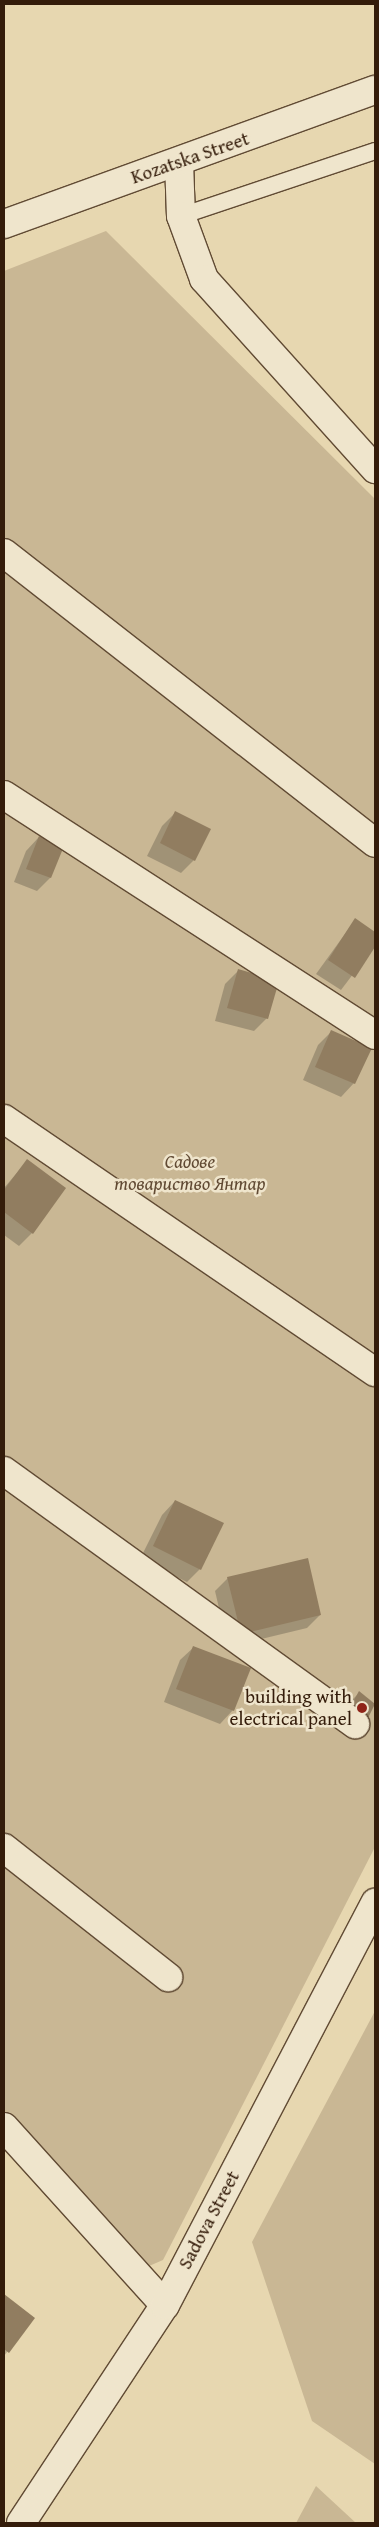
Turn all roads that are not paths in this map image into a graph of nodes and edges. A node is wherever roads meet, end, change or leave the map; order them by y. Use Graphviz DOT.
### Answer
graph roads {
  1 [pos="375,90"];
  2 [pos="375,151"];
  3 [pos="179,162"];
  4 [pos="181,216"];
  5 [pos="4,224"];
  6 [pos="375,469"];
  7 [pos="4,552"];
  8 [pos="4,795"];
  9 [pos="375,844"];
  10 [pos="375,1035"];
  11 [pos="4,1119"];
  12 [pos="375,1372"];
  13 [pos="4,1471"];
  14 [pos="355,1724"];
  15 [pos="4,1848"];
  16 [pos="375,1903"];
  17 [pos="168,1977"];
  18 [pos="4,2127"];
  19 [pos="165,2305"];
  20 [pos="21,2523"];
  1 -- 3 [label="street, Kozatska Street"];
  2 -- 4 [label="lane"];
  3 -- 4 [label="street"];
  3 -- 5 [label="street, Kozatska Street"];
  4 -- 6 [label="street"];
  7 -- 9 [label="street"];
  8 -- 10 [label="street"];
  11 -- 12 [label="street"];
  13 -- 14 [label="street"];
  15 -- 17 [label="street"];
  16 -- 19 [label="street, Sadova Street"];
  18 -- 19 [label="street"];
  19 -- 20 [label="street, Sadova Street"];
}
